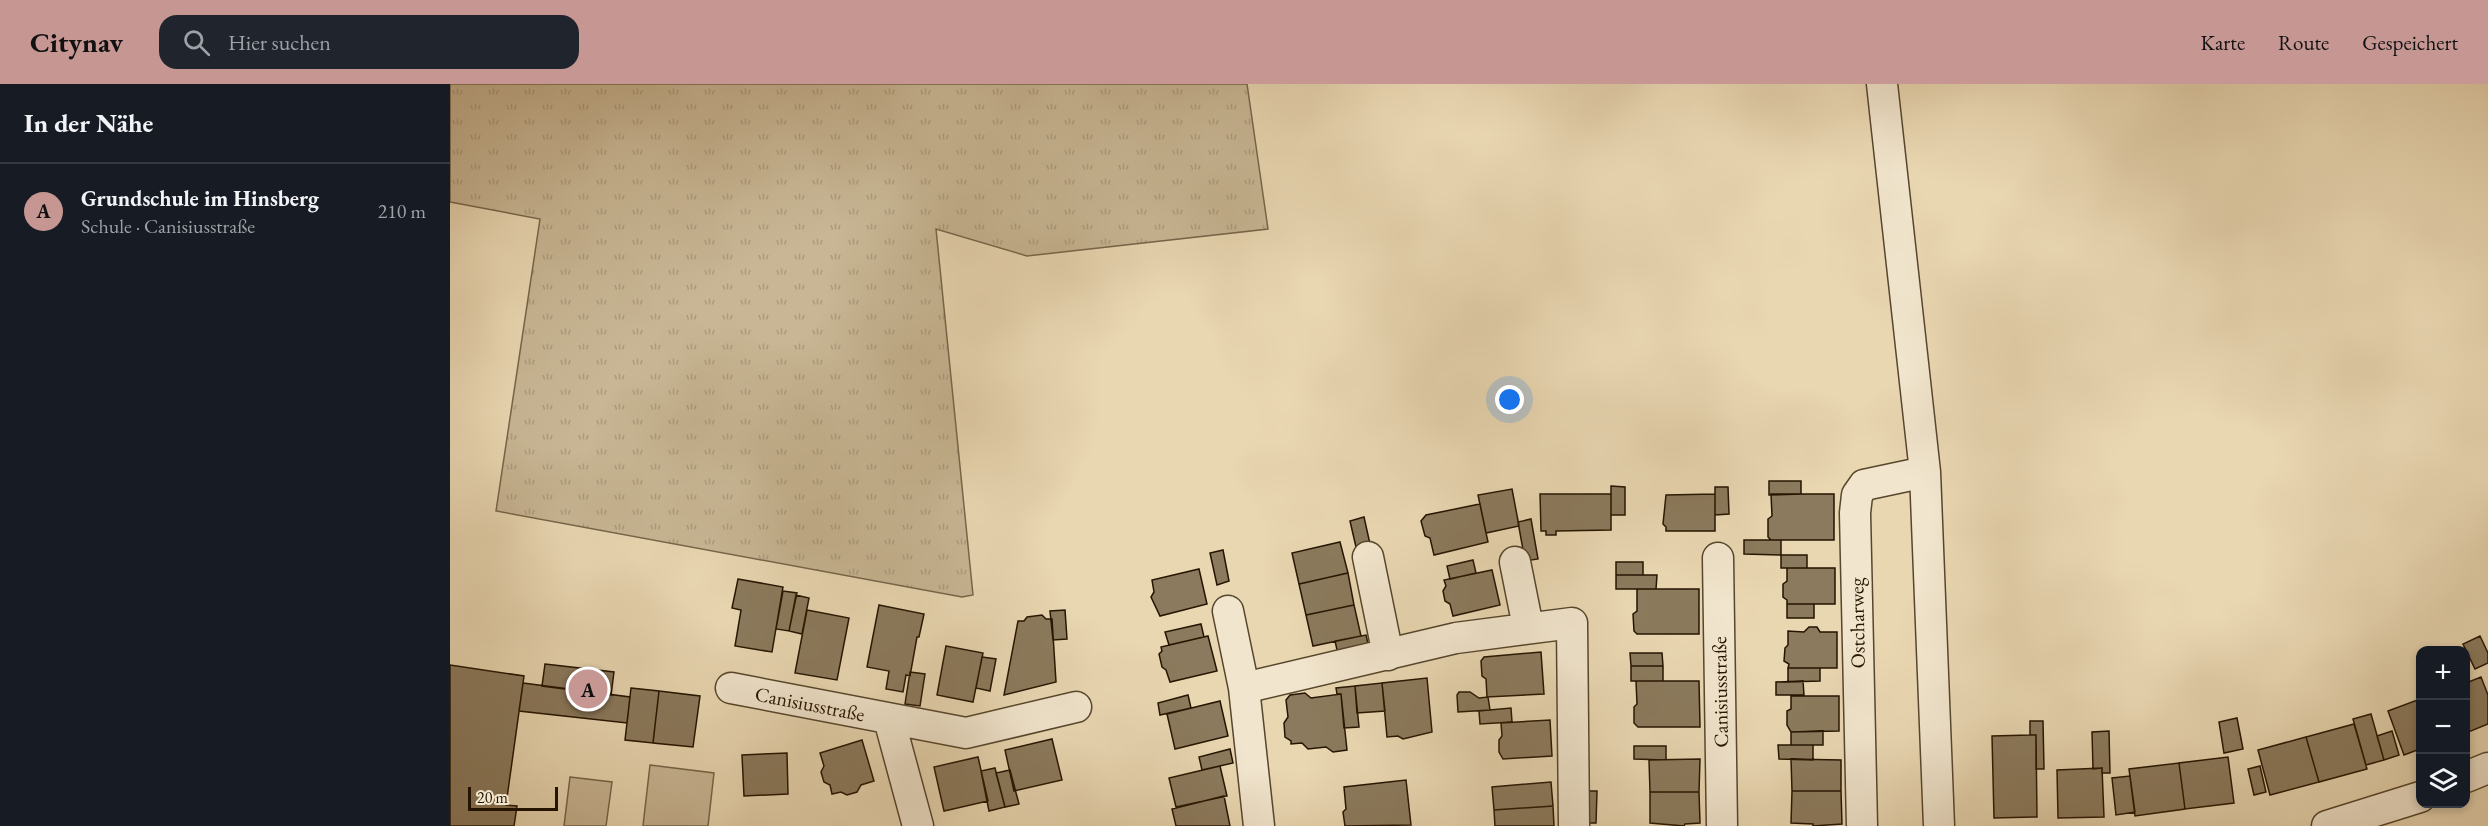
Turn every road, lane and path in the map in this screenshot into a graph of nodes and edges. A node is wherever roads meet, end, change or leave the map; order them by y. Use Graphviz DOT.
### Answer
graph roads {
  1 [pos="1882,84"];
  2 [pos="1926,472"];
  3 [pos="1368,557"];
  4 [pos="1718,558"];
  5 [pos="1515,562"];
  6 [pos="1228,611"];
  7 [pos="1528,627"];
  8 [pos="1388,655"];
  9 [pos="730,688"];
  10 [pos="1244,688"];
  11 [pos="1076,707"];
  12 [pos="889,719"];
  13 [pos="2488,768"];
  14 [pos="2470,775"];
  15 [pos="2416,799"];
  16 [pos="918,826"];
  17 [pos="1258,826"];
  18 [pos="1574,826"];
  19 [pos="1722,826"];
  20 [pos="1862,826"];
  21 [pos="1939,826"];
  22 [pos="2327,826"];
  1 -- 2 [label="street"];
  2 -- 20 [label="street, Ostcharweg"];
  2 -- 21 [label="street"];
  3 -- 8 [label="street"];
  4 -- 19 [label="street, Canisiusstraße"];
  5 -- 7 [label="street"];
  6 -- 10 [label="street"];
  7 -- 8 [label="street"];
  7 -- 18 [label="street"];
  8 -- 10 [label="street"];
  9 -- 12 [label="street, Canisiusstraße"];
  10 -- 17 [label="street"];
  11 -- 12 [label="street, Canisiusstraße"];
  12 -- 16 [label="street, Canisiusstraße"];
  13 -- 14 [label="street"];
  15 -- 22 [label="street"];
}
